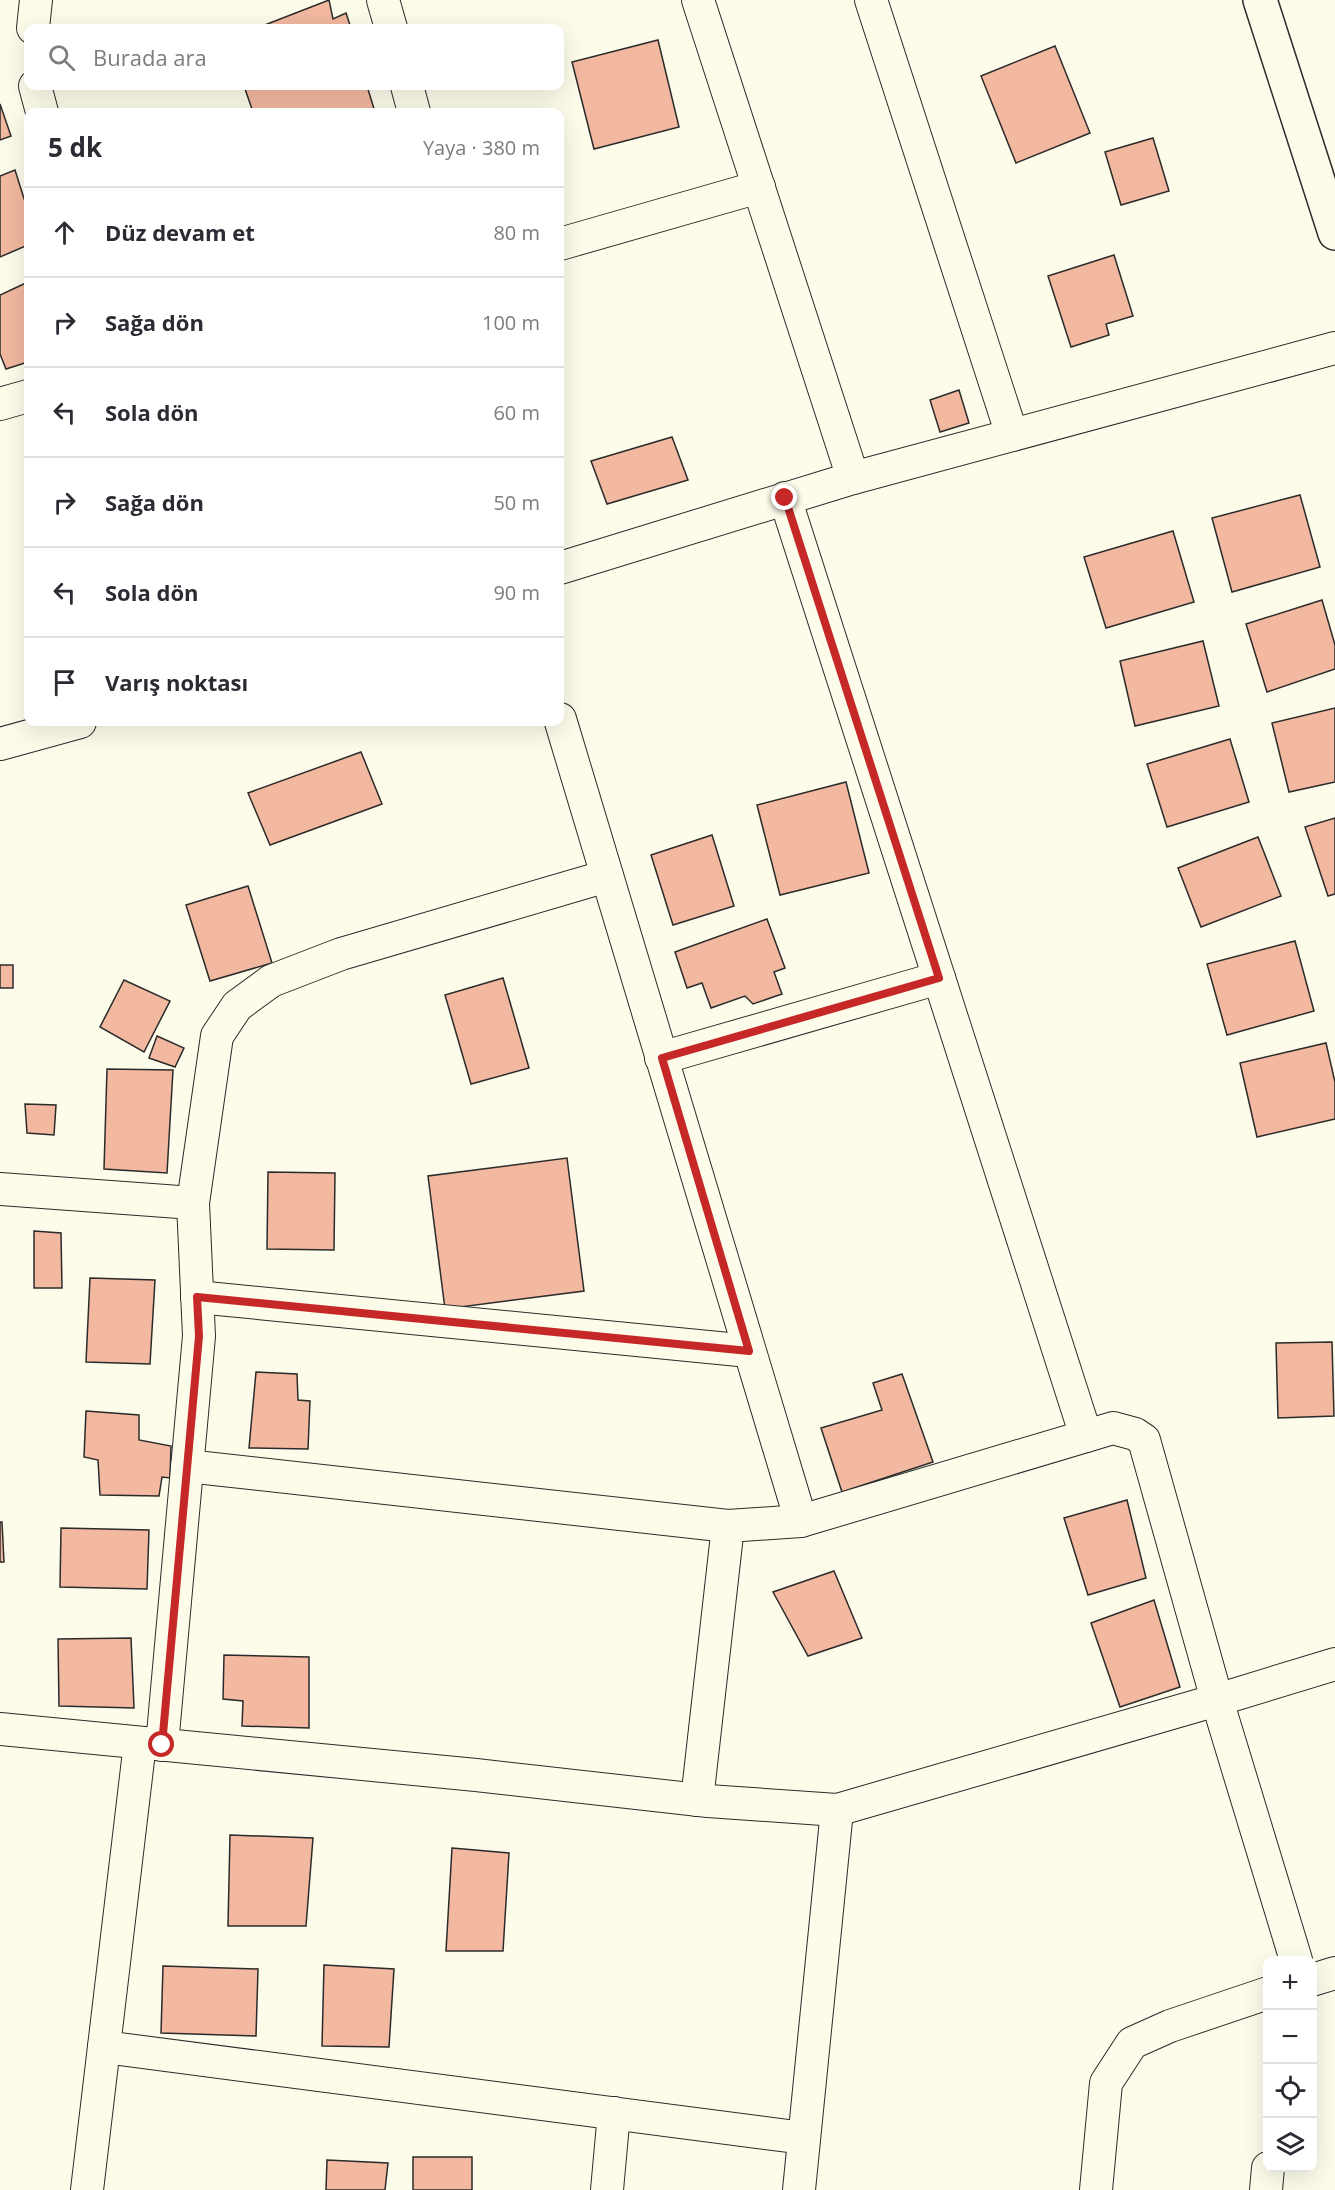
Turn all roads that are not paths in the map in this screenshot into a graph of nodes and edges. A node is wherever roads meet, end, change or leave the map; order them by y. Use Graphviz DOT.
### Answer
graph roads {
  1 [pos="36,0"];
  2 [pos="383,0"];
  3 [pos="699,0"];
  4 [pos="871,0"];
  5 [pos="1260,0"];
  6 [pos="33,24"];
  7 [pos="390,24"];
  8 [pos="36,90"];
  9 [pos="408,90"];
  10 [pos="41,108"];
  11 [pos="413,108"];
  12 [pos="759,187"];
  13 [pos="1330,196"];
  14 [pos="1335,233"];
  15 [pos="564,243"];
  16 [pos="1335,348"];
  17 [pos="24,397"];
  18 [pos="0,404"];
  19 [pos="1012,435"];
  20 [pos="853,478"];
  21 [pos="785,498"];
  22 [pos="564,567"];
  23 [pos="65,726"];
  24 [pos="562,726"];
  25 [pos="0,744"];
  26 [pos="607,876"];
  27 [pos="939,978"];
  28 [pos="662,1058"];
  29 [pos="0,1189"];
  30 [pos="193,1203"];
  31 [pos="197,1297"];
  32 [pos="749,1351"];
  33 [pos="1086,1436"];
  34 [pos="187,1466"];
  35 [pos="801,1521"];
  36 [pos="728,1526"];
  37 [pos="1335,1664"];
  38 [pos="1217,1700"];
  39 [pos="0,1729"];
  40 [pos="151,1744"];
  41 [pos="697,1800"];
  42 [pos="837,1810"];
  43 [pos="1295,1956"];
  44 [pos="1335,1973"];
  45 [pos="1317,1978"];
  46 [pos="1263,1995"];
  47 [pos="104,2047"];
  48 [pos="614,2113"];
  49 [pos="804,2138"];
  50 [pos="1268,2172"];
  51 [pos="87,2190"];
  52 [pos="607,2190"];
  53 [pos="798,2190"];
  54 [pos="1096,2190"];
  55 [pos="1266,2190"];
  1 -- 6 [label="street"];
  2 -- 7 [label="street"];
  3 -- 12 [label="street"];
  4 -- 19 [label="street"];
  5 -- 13 [label="street"];
  8 -- 10 [label="street"];
  9 -- 11 [label="street"];
  12 -- 15 [label="street"];
  12 -- 20 [label="street"];
  13 -- 14 [label="street"];
  16 -- 19 [label="street"];
  17 -- 18 [label="street"];
  19 -- 20 [label="street"];
  20 -- 21 [label="street"];
  21 -- 22 [label="street"];
  21 -- 27 [label="street"];
  23 -- 25 [label="street"];
  24 -- 26 [label="street"];
  26 -- 28 [label="street"];
  26 -- 30 [label="street"];
  27 -- 28 [label="street"];
  27 -- 33 [label="street"];
  28 -- 32 [label="street"];
  29 -- 30 [label="street"];
  30 -- 31 [label="street"];
  31 -- 32 [label="street"];
  31 -- 34 [label="street"];
  32 -- 35 [label="street"];
  33 -- 35 [label="street"];
  33 -- 38 [label="street"];
  34 -- 36 [label="street"];
  34 -- 40 [label="street"];
  35 -- 36 [label="street"];
  36 -- 41 [label="street"];
  37 -- 38 [label="street"];
  38 -- 42 [label="street"];
  38 -- 43 [label="street"];
  39 -- 40 [label="street"];
  40 -- 41 [label="street"];
  40 -- 47 [label="street"];
  41 -- 42 [label="street"];
  42 -- 49 [label="street"];
  44 -- 45 [label="street"];
  46 -- 54 [label="street"];
  47 -- 48 [label="street"];
  47 -- 51 [label="street"];
  48 -- 49 [label="street"];
  48 -- 52 [label="street"];
  49 -- 53 [label="street"];
  50 -- 55 [label="street"];
}
